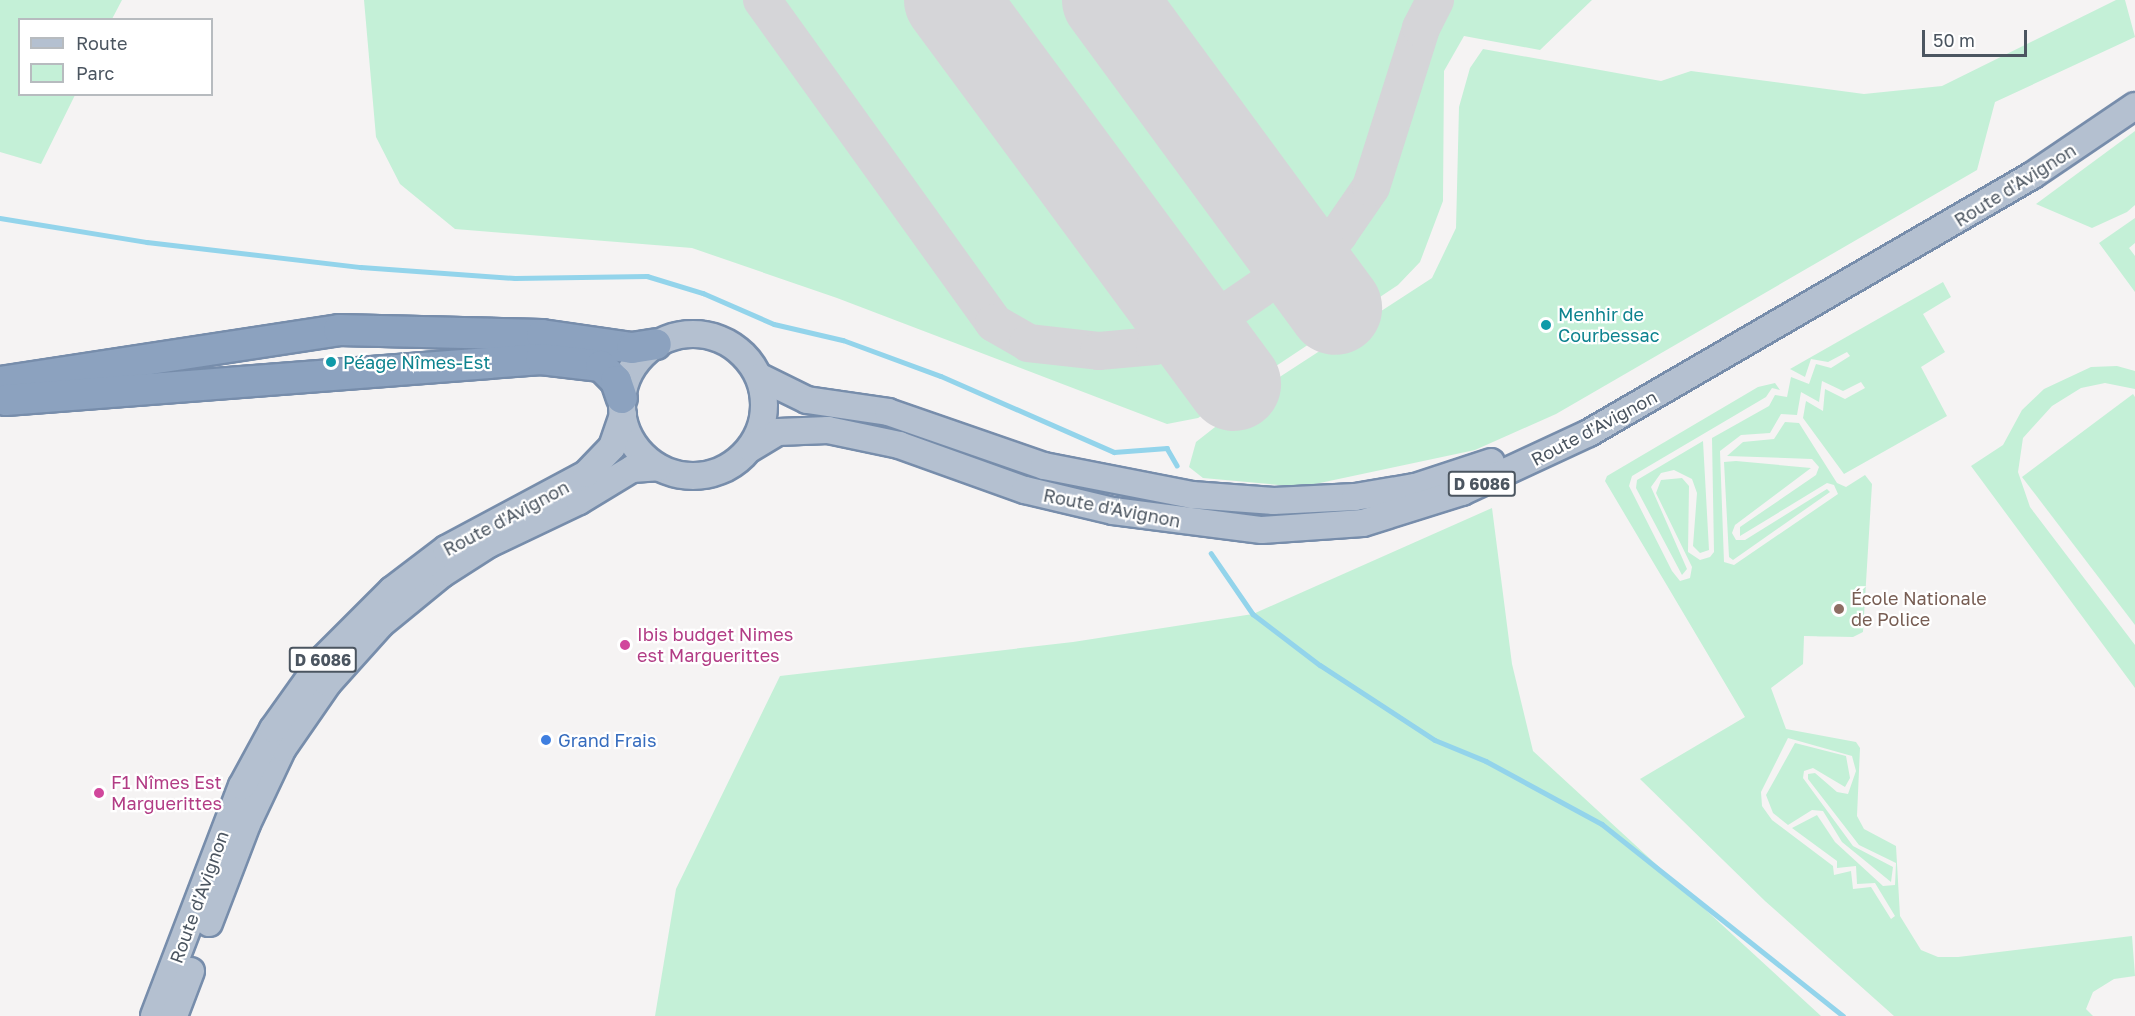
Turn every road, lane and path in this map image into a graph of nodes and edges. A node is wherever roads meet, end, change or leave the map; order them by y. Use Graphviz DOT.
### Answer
graph roads {
  1 [pos="2135,86"];
  2 [pos="2135,106"];
  3 [pos="656,344"];
  4 [pos="0,376"];
  5 [pos="760,377"];
  6 [pos="90,380"];
  7 [pos="0,382"];
  8 [pos="0,395"];
  9 [pos="0,401"];
  10 [pos="622,407"];
  11 [pos="751,448"];
  12 [pos="658,467"];
  13 [pos="154,1016"];
  14 [pos="174,1016"];
  1 -- 5 [label="main road, Route d'Avignon / D 6086"];
  2 -- 11 [label="main road, Route d'Avignon / D 6086"];
  3 -- 5 [label="main road"];
  3 -- 6 [label="highway"];
  3 -- 10 [label="main road"];
  4 -- 6 [label="highway"];
  5 -- 11 [label="main road"];
  6 -- 7 [label="highway"];
  6 -- 8 [label="highway"];
  6 -- 9 [label="highway"];
  6 -- 10 [label="highway"];
  10 -- 12 [label="main road"];
  10 -- 13 [label="main road, Route d'Avignon / D 6086"];
  11 -- 12 [label="main road"];
  12 -- 14 [label="main road, Route d'Avignon / D 6086"];
}
